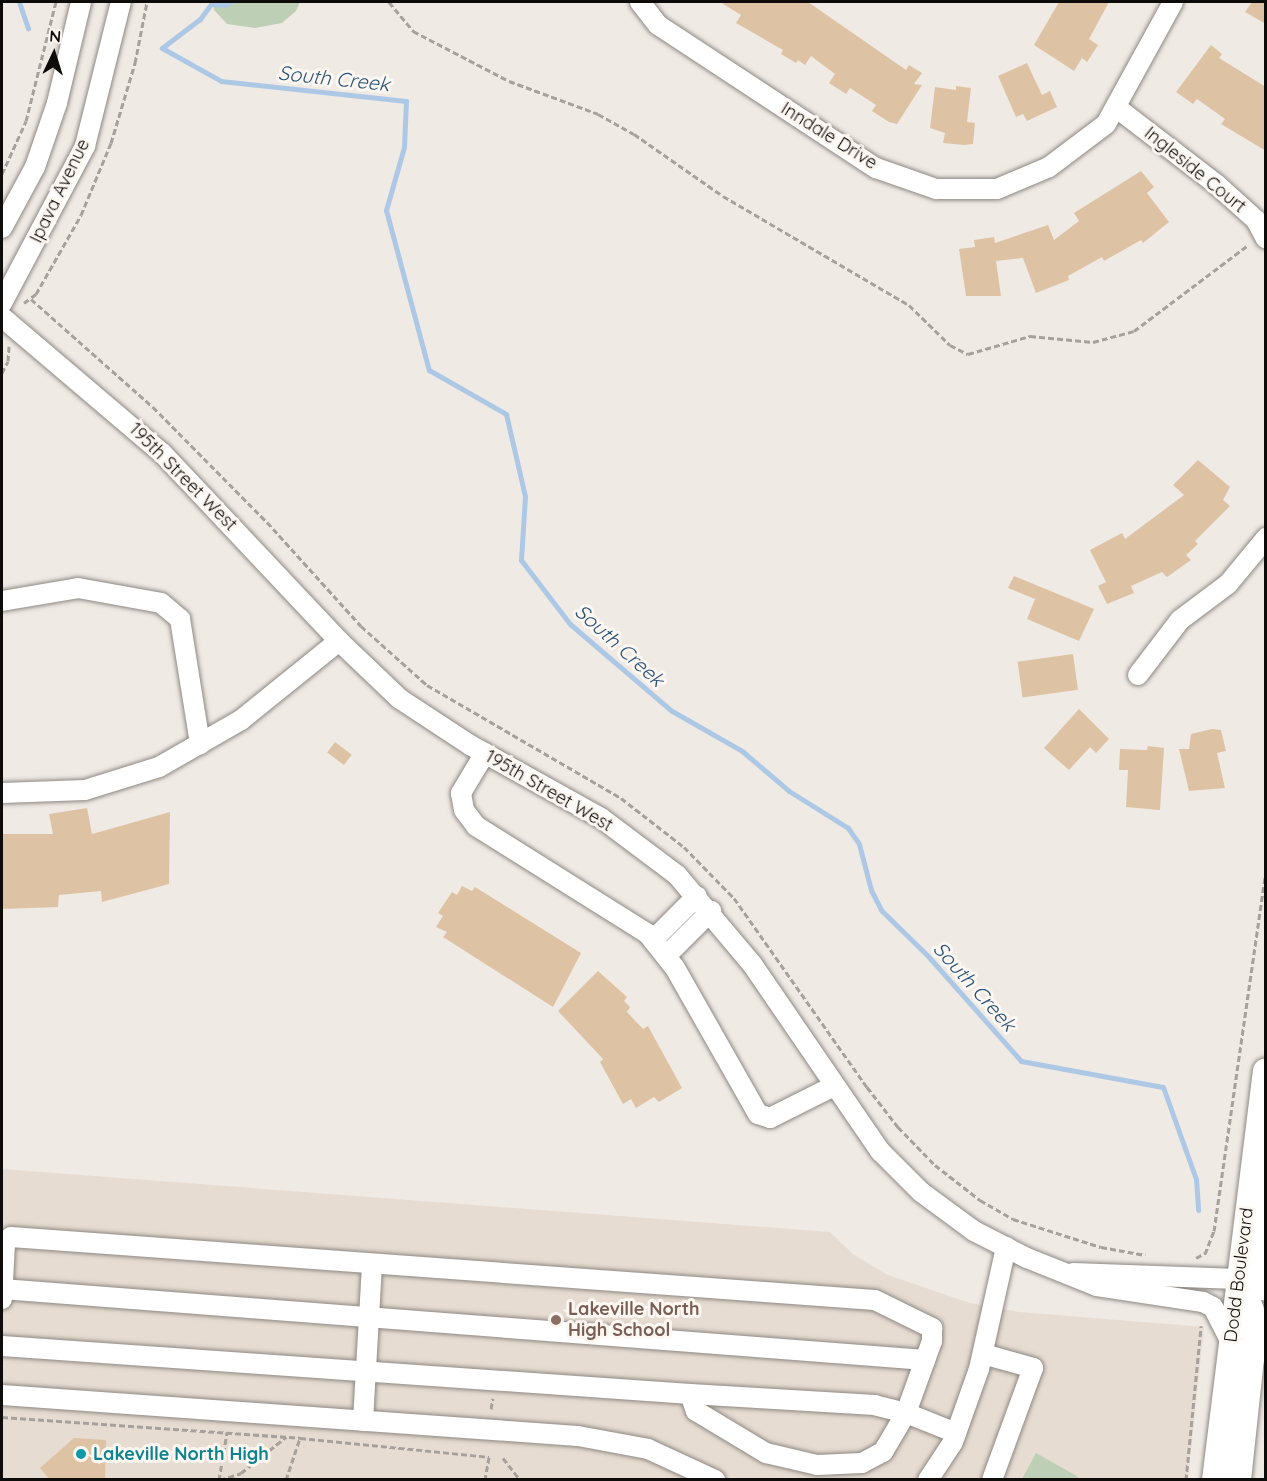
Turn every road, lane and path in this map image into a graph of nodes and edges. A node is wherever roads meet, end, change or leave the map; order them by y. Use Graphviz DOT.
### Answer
graph roads {
  1 [pos="56,2"];
  2 [pos="81,2"];
  3 [pos="121,2"];
  4 [pos="389,2"];
  5 [pos="640,2"];
  6 [pos="1173,2"];
  7 [pos="1117,108"];
  8 [pos="2,164"];
  9 [pos="7,167"];
  10 [pos="2,174"];
  11 [pos="2,228"];
  12 [pos="1264,236"];
  13 [pos="2,303"];
  14 [pos="2,317"];
  15 [pos="1266,538"];
  16 [pos="2,601"];
  17 [pos="339,642"];
  18 [pos="1138,675"];
  19 [pos="200,744"];
  20 [pos="485,753"];
  21 [pos="2,793"];
  22 [pos="1266,871"];
  23 [pos="697,896"];
  24 [pos="711,911"];
  25 [pos="653,940"];
  26 [pos="666,956"];
  27 [pos="1266,1071"];
  28 [pos="834,1086"];
  29 [pos="1266,1198"];
  30 [pos="1006,1247"];
  31 [pos="372,1264"];
  32 [pos="1073,1273"];
  33 [pos="1204,1276"];
  34 [pos="1238,1278"];
  35 [pos="1266,1288"];
  36 [pos="2,1289"];
  37 [pos="2,1299"];
  38 [pos="1203,1302"];
  39 [pos="369,1317"];
  40 [pos="1231,1342"];
  41 [pos="2,1346"];
  42 [pos="983,1354"];
  43 [pos="925,1360"];
  44 [pos="366,1370"];
  45 [pos="1266,1389"];
  46 [pos="690,1394"];
  47 [pos="2,1395"];
  48 [pos="906,1413"];
  49 [pos="2,1417"];
  50 [pos="363,1421"];
  51 [pos="227,1432"];
  52 [pos="956,1433"];
  53 [pos="286,1437"];
  54 [pos="300,1437"];
  55 [pos="503,1458"];
  56 [pos="220,1479"];
  57 [pos="286,1479"];
  58 [pos="484,1479"];
  59 [pos="520,1479"];
  60 [pos="715,1479"];
  61 [pos="928,1479"];
  62 [pos="992,1479"];
  63 [pos="1186,1479"];
  64 [pos="1215,1479"];
  65 [pos="1238,1479"];
  66 [pos="1254,1479"];
  1 -- 9 [label="path"];
  2 -- 11 [label="street, Ipava Avenue"];
  3 -- 13 [label="street, Ipava Avenue"];
  4 -- 12 [label="path"];
  5 -- 7 [label="street, Inndale Drive"];
  6 -- 7 [label="street, Inndale Drive"];
  7 -- 12 [label="street, Ingleside Court"];
  8 -- 9 [label="path"];
  9 -- 10 [label="path"];
  14 -- 17 [label="street, 195th Street West"];
  15 -- 18 [label="street"];
  16 -- 19 [label="street"];
  17 -- 19 [label="street"];
  17 -- 20 [label="street, 195th Street West"];
  19 -- 21 [label="street"];
  20 -- 23 [label="street, 195th Street West"];
  20 -- 25 [label="street"];
  22 -- 33 [label="path"];
  23 -- 24 [label="street, 195th Street West"];
  23 -- 25 [label="street"];
  24 -- 26 [label="street"];
  24 -- 28 [label="street, 195th Street West"];
  25 -- 26 [label="street"];
  26 -- 28 [label="street"];
  27 -- 34 [label="main road, Dodd Boulevard"];
  28 -- 30 [label="street, 195th Street West"];
  29 -- 35 [label="main road"];
  30 -- 32 [label="street, 195th Street West"];
  30 -- 42 [label="street"];
  31 -- 36 [label="street"];
  31 -- 39 [label="street"];
  31 -- 43 [label="street"];
  32 -- 33 [label="street, 195th Street West"];
  32 -- 38 [label="street, 195th Street West"];
  33 -- 34 [label="street, 195th Street West"];
  34 -- 40 [label="main road, Dodd Boulevard"];
  34 -- 65 [label="main road"];
  36 -- 37 [label="street"];
  36 -- 39 [label="street"];
  38 -- 40 [label="street"];
  38 -- 63 [label="path"];
  39 -- 43 [label="street"];
  39 -- 44 [label="street"];
  40 -- 64 [label="main road, Dodd Boulevard"];
  41 -- 44 [label="street"];
  42 -- 52 [label="street"];
  42 -- 62 [label="street"];
  43 -- 48 [label="street"];
  44 -- 46 [label="street"];
  44 -- 50 [label="street"];
  45 -- 66 [label="main road"];
  46 -- 48 [label="street"];
  46 -- 48 [label="street"];
  47 -- 50 [label="street"];
  48 -- 52 [label="street"];
  49 -- 51 [label="path"];
  50 -- 60 [label="street"];
  51 -- 53 [label="path"];
  51 -- 56 [label="path"];
  52 -- 61 [label="street"];
  53 -- 54 [label="path"];
  53 -- 56 [label="path"];
  54 -- 57 [label="path"];
  54 -- 58 [label="path"];
  55 -- 59 [label="path"];
}
